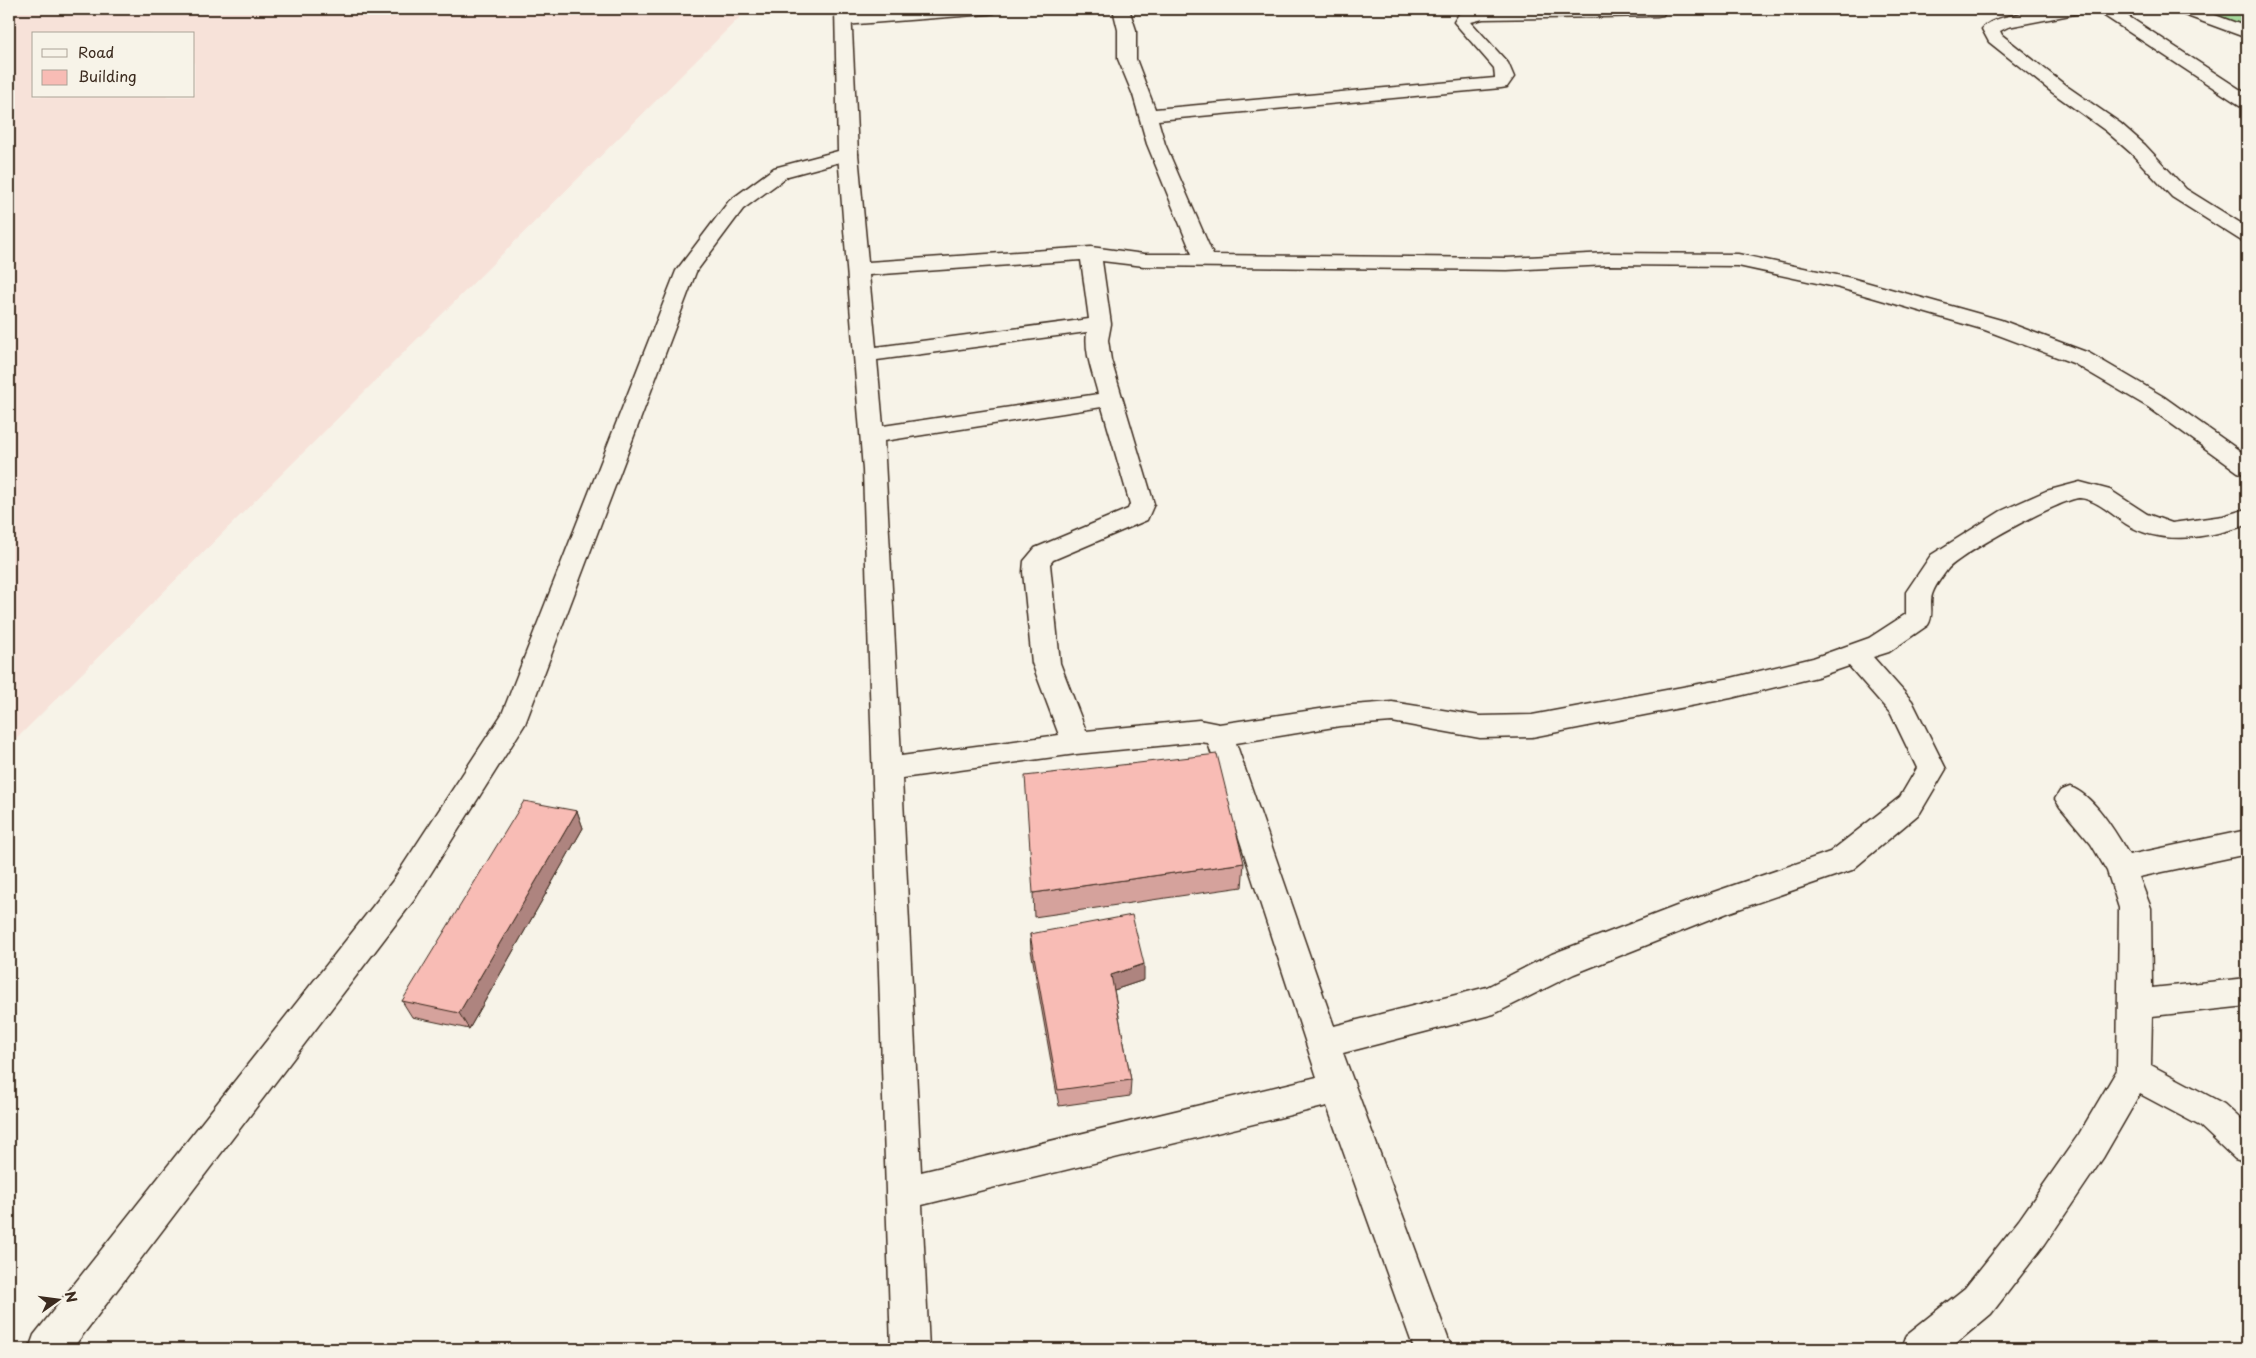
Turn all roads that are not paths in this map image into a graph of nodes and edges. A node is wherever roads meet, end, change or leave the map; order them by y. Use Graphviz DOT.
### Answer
graph roads {
  1 [pos="988,9"];
  2 [pos="1121,9"];
  3 [pos="2075,9"];
  4 [pos="2106,9"];
  5 [pos="2172,9"];
  6 [pos="2185,9"];
  7 [pos="1657,11"];
  8 [pos="844,14"];
  9 [pos="2201,15"];
  10 [pos="2247,33"];
  11 [pos="2247,102"];
  12 [pos="1148,115"];
  13 [pos="848,154"];
  14 [pos="2247,236"];
  15 [pos="1090,253"];
  16 [pos="1205,261"];
  17 [pos="858,269"];
  18 [pos="1100,324"];
  19 [pos="865,355"];
  20 [pos="1111,399"];
  21 [pos="872,435"];
  22 [pos="2247,467"];
  23 [pos="2247,517"];
  24 [pos="1854,654"];
  25 [pos="1219,736"];
  26 [pos="1076,743"];
  27 [pos="886,769"];
  28 [pos="2070,800"];
  29 [pos="2247,842"];
  30 [pos="2121,869"];
  31 [pos="2247,992"];
  32 [pos="2136,1004"];
  33 [pos="1323,1043"];
  34 [pos="2134,1073"];
  35 [pos="1338,1088"];
  36 [pos="2247,1147"];
  37 [pos="903,1193"];
  38 [pos="63,1334"];
  39 [pos="48,1349"];
  40 [pos="910,1349"];
  41 [pos="1433,1349"];
  42 [pos="1920,1349"];
  1 -- 8 [label="street"];
  2 -- 12 [label="street"];
  3 -- 14 [label="street"];
  4 -- 11 [label="street"];
  5 -- 9 [label="street"];
  6 -- 9 [label="street"];
  7 -- 12 [label="street"];
  8 -- 13 [label="street"];
  9 -- 10 [label="street"];
  12 -- 16 [label="street"];
  13 -- 17 [label="street"];
  13 -- 38 [label="street"];
  15 -- 16 [label="street"];
  15 -- 17 [label="street"];
  15 -- 18 [label="street"];
  16 -- 22 [label="street"];
  17 -- 19 [label="street"];
  18 -- 19 [label="street"];
  18 -- 20 [label="street"];
  19 -- 21 [label="street"];
  20 -- 21 [label="street"];
  20 -- 26 [label="street"];
  21 -- 27 [label="street"];
  23 -- 24 [label="street"];
  24 -- 25 [label="street"];
  24 -- 33 [label="street"];
  25 -- 26 [label="street"];
  25 -- 33 [label="street"];
  26 -- 27 [label="street"];
  27 -- 37 [label="street"];
  28 -- 30 [label="street"];
  29 -- 30 [label="street"];
  30 -- 32 [label="street"];
  31 -- 32 [label="street"];
  32 -- 34 [label="street"];
  33 -- 35 [label="street"];
  34 -- 36 [label="street"];
  34 -- 42 [label="street"];
  35 -- 37 [label="street"];
  35 -- 41 [label="street"];
  37 -- 40 [label="street"];
  38 -- 39 [label="street"];
}
